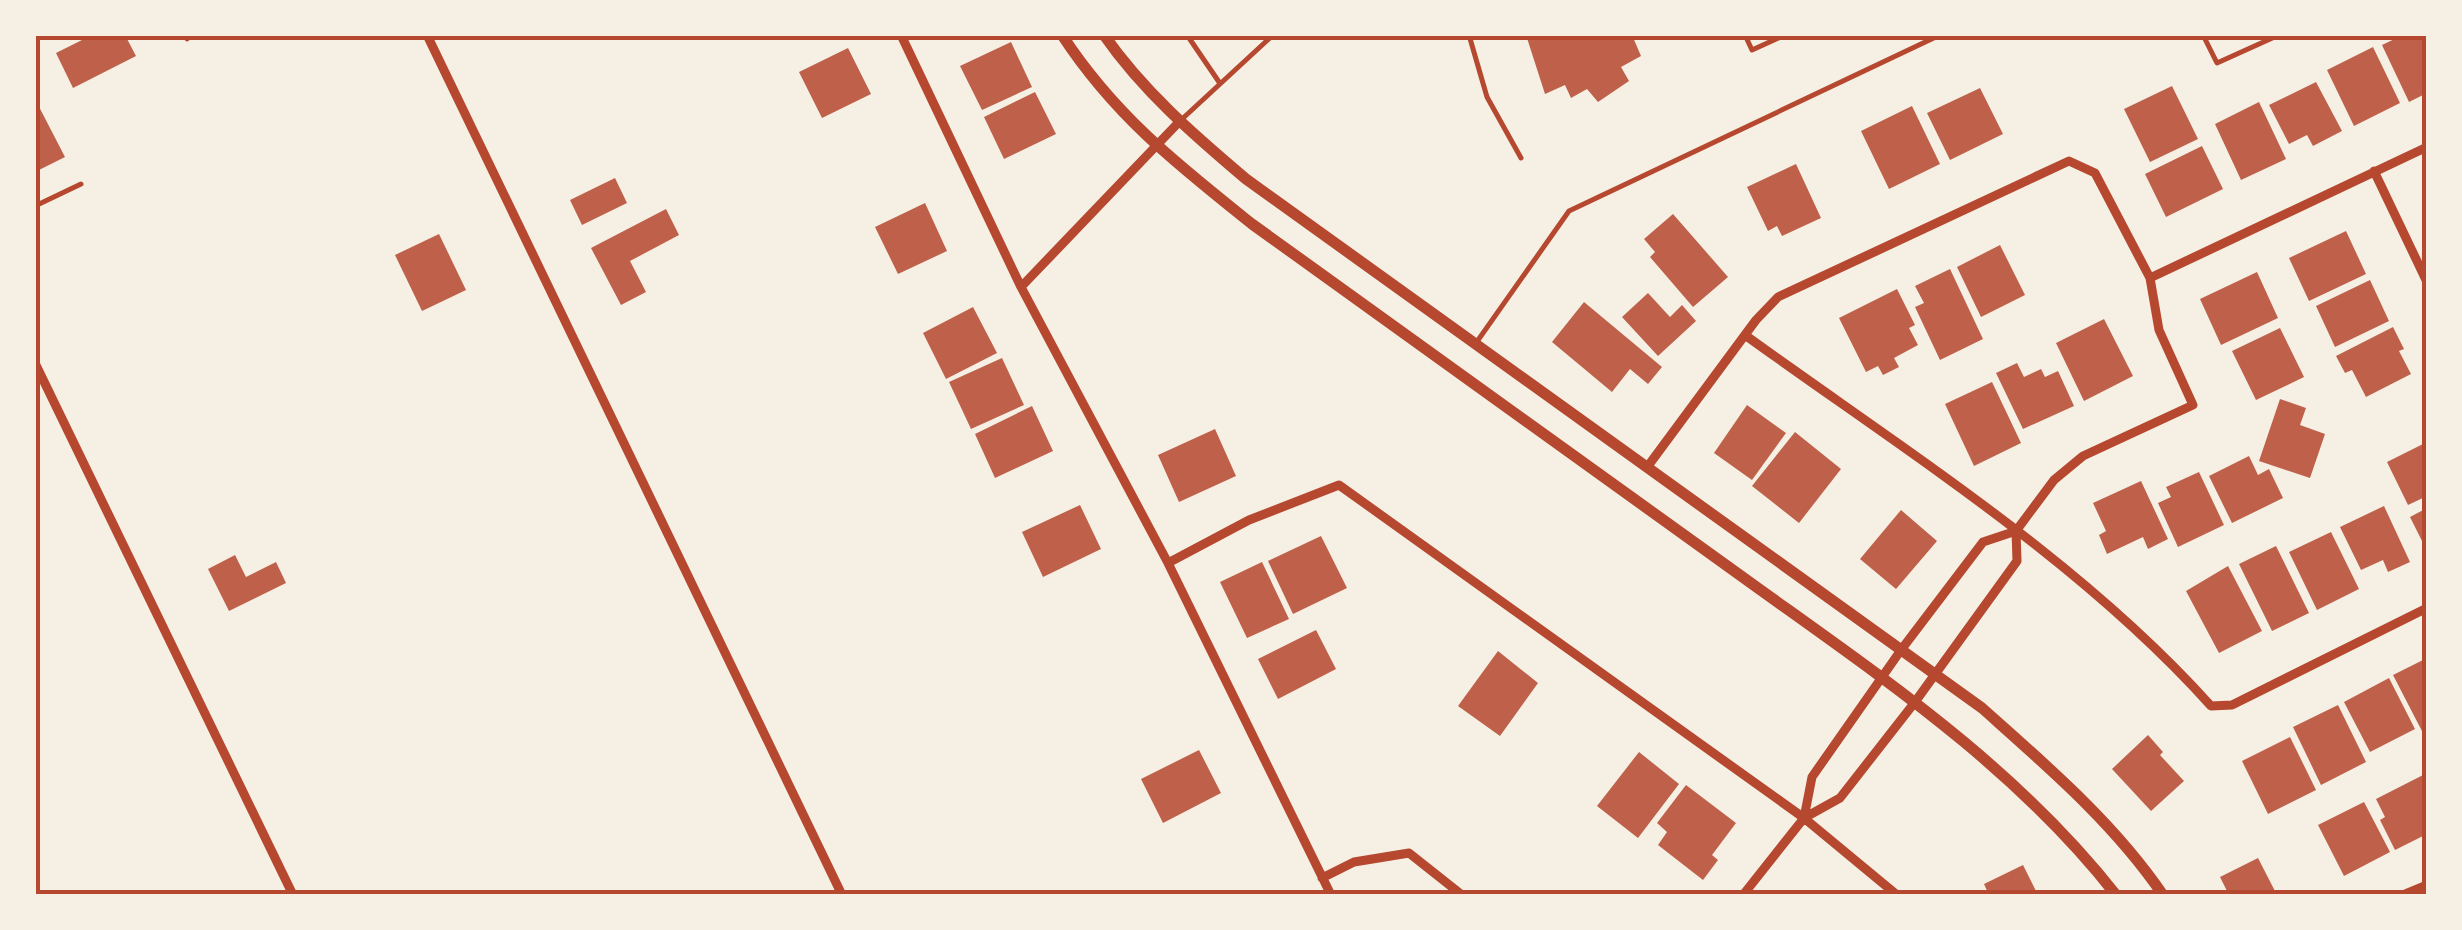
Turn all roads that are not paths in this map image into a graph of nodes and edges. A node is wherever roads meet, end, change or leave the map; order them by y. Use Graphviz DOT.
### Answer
graph roads {
  1 [pos="427,35"];
  2 [pos="901,35"];
  3 [pos="1062,35"];
  4 [pos="1104,35"];
  5 [pos="1188,35"];
  6 [pos="1274,35"];
  7 [pos="1469,35"];
  8 [pos="1745,35"];
  9 [pos="1784,35"];
  10 [pos="1940,35"];
  11 [pos="2204,35"];
  12 [pos="2279,35"];
  13 [pos="1219,82"];
  14 [pos="1178,122"];
  15 [pos="1155,146"];
  16 [pos="2427,147"];
  17 [pos="1521,158"];
  18 [pos="2374,171"];
  19 [pos="80,184"];
  20 [pos="35,206"];
  21 [pos="2150,278"];
  22 [pos="2427,282"];
  23 [pos="1021,287"];
  24 [pos="1746,335"];
  25 [pos="1476,344"];
  26 [pos="35,363"];
  27 [pos="1648,466"];
  28 [pos="2016,531"];
  29 [pos="1168,562"];
  30 [pos="2427,608"];
  31 [pos="1900,650"];
  32 [pos="1934,674"];
  33 [pos="1882,678"];
  34 [pos="1915,702"];
  35 [pos="1804,818"];
  36 [pos="1322,878"];
  37 [pos="2427,885"];
  38 [pos="293,895"];
  39 [pos="842,895"];
  40 [pos="1331,895"];
  41 [pos="1462,895"];
  42 [pos="1743,895"];
  43 [pos="1897,895"];
  44 [pos="2116,895"];
  45 [pos="2163,895"];
  46 [pos="2403,895"];
  1 -- 39 [label="street"];
  2 -- 23 [label="street"];
  3 -- 15 [label="street"];
  4 -- 14 [label="street"];
  5 -- 13 [label="lane"];
  6 -- 13 [label="lane"];
  7 -- 17 [label="lane"];
  8 -- 9 [label="lane"];
  10 -- 25 [label="lane"];
  11 -- 12 [label="lane"];
  13 -- 14 [label="lane"];
  14 -- 15 [label="street"];
  14 -- 25 [label="street"];
  15 -- 23 [label="street"];
  15 -- 33 [label="street"];
  16 -- 18 [label="street"];
  18 -- 21 [label="street"];
  18 -- 22 [label="street"];
  19 -- 20 [label="lane"];
  21 -- 24 [label="street"];
  21 -- 28 [label="street"];
  23 -- 29 [label="street"];
  24 -- 27 [label="street"];
  24 -- 28 [label="street"];
  25 -- 27 [label="street"];
  26 -- 38 [label="street"];
  27 -- 31 [label="street"];
  28 -- 30 [label="street"];
  28 -- 31 [label="street"];
  28 -- 32 [label="street"];
  29 -- 35 [label="street"];
  29 -- 36 [label="street"];
  31 -- 32 [label="street"];
  31 -- 33 [label="street"];
  32 -- 34 [label="street"];
  32 -- 45 [label="street"];
  33 -- 34 [label="street"];
  33 -- 35 [label="street"];
  34 -- 35 [label="street"];
  34 -- 44 [label="street"];
  35 -- 42 [label="street"];
  35 -- 43 [label="street"];
  36 -- 40 [label="street"];
  36 -- 41 [label="street"];
  37 -- 46 [label="street"];
}
